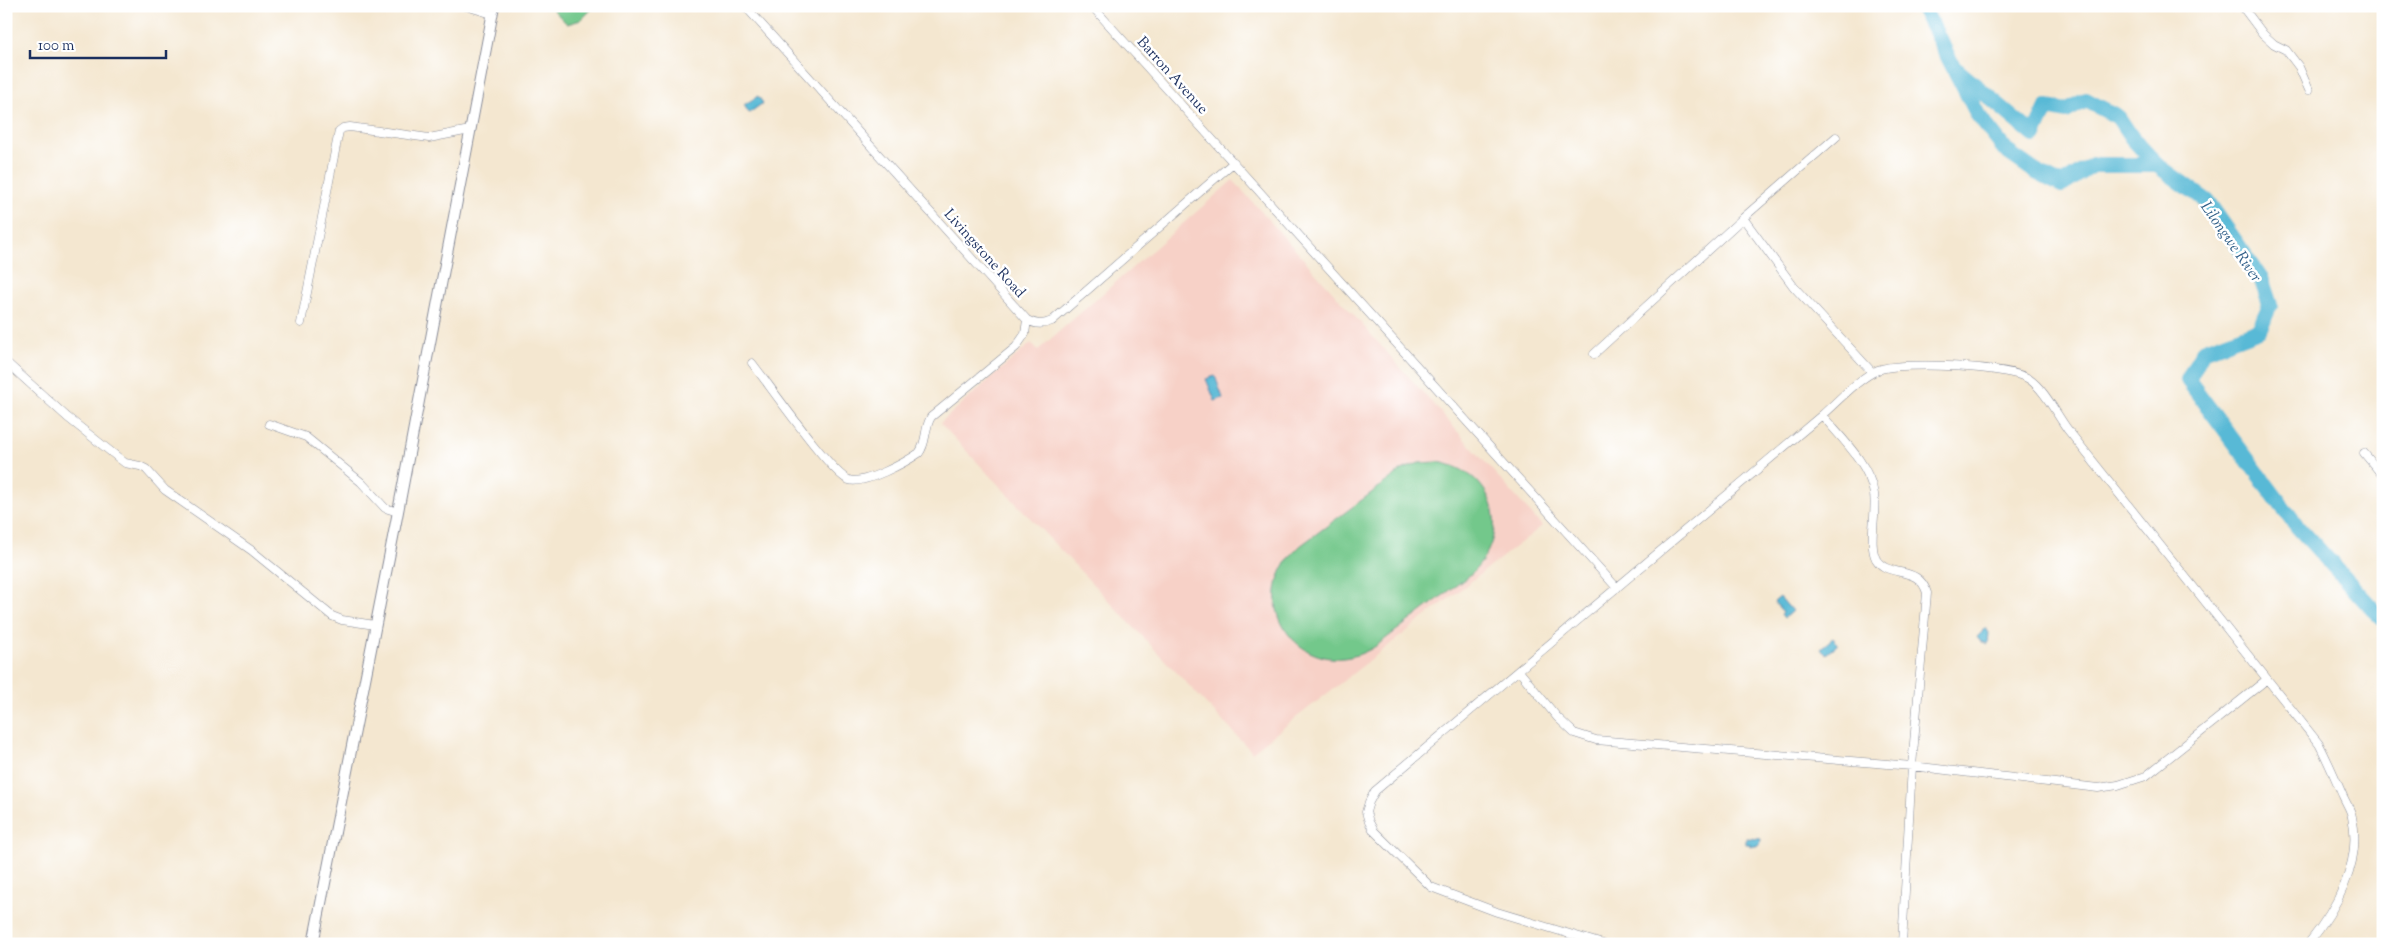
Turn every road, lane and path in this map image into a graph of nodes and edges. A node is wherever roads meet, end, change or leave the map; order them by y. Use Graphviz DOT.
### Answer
graph roads {
  1 [pos="466,6"];
  2 [pos="745,6"];
  3 [pos="1092,6"];
  4 [pos="2242,6"];
  5 [pos="493,10"];
  6 [pos="2310,90"];
  7 [pos="470,130"];
  8 [pos="1836,137"];
  9 [pos="1234,162"];
  10 [pos="1743,218"];
  11 [pos="1027,320"];
  12 [pos="301,323"];
  13 [pos="1594,354"];
  14 [pos="6,362"];
  15 [pos="752,363"];
  16 [pos="1872,372"];
  17 [pos="1822,415"];
  18 [pos="269,424"];
  19 [pos="2364,453"];
  20 [pos="2383,476"];
  21 [pos="398,512"];
  22 [pos="1617,588"];
  23 [pos="376,625"];
  24 [pos="1519,671"];
  25 [pos="2266,680"];
  26 [pos="1912,766"];
  27 [pos="313,944"];
  28 [pos="1603,944"];
  29 [pos="1902,944"];
  30 [pos="2308,944"];
  1 -- 5 [label="street"];
  2 -- 11 [label="street, Livingstone Road"];
  3 -- 9 [label="street, Barron Avenue"];
  4 -- 6 [label="street"];
  5 -- 7 [label="main road"];
  7 -- 12 [label="street"];
  7 -- 21 [label="main road"];
  8 -- 10 [label="street"];
  9 -- 11 [label="street, Livingstone Road"];
  9 -- 22 [label="street, Barron Avenue"];
  10 -- 13 [label="street"];
  10 -- 16 [label="street"];
  11 -- 15 [label="street"];
  14 -- 23 [label="street"];
  16 -- 17 [label="street"];
  16 -- 25 [label="street"];
  17 -- 22 [label="street"];
  17 -- 26 [label="street"];
  18 -- 21 [label="street"];
  19 -- 20 [label="street"];
  21 -- 23 [label="main road"];
  22 -- 24 [label="street"];
  23 -- 27 [label="main road"];
  24 -- 26 [label="street"];
  24 -- 28 [label="street"];
  25 -- 26 [label="street"];
  25 -- 30 [label="street"];
  26 -- 29 [label="street"];
}
